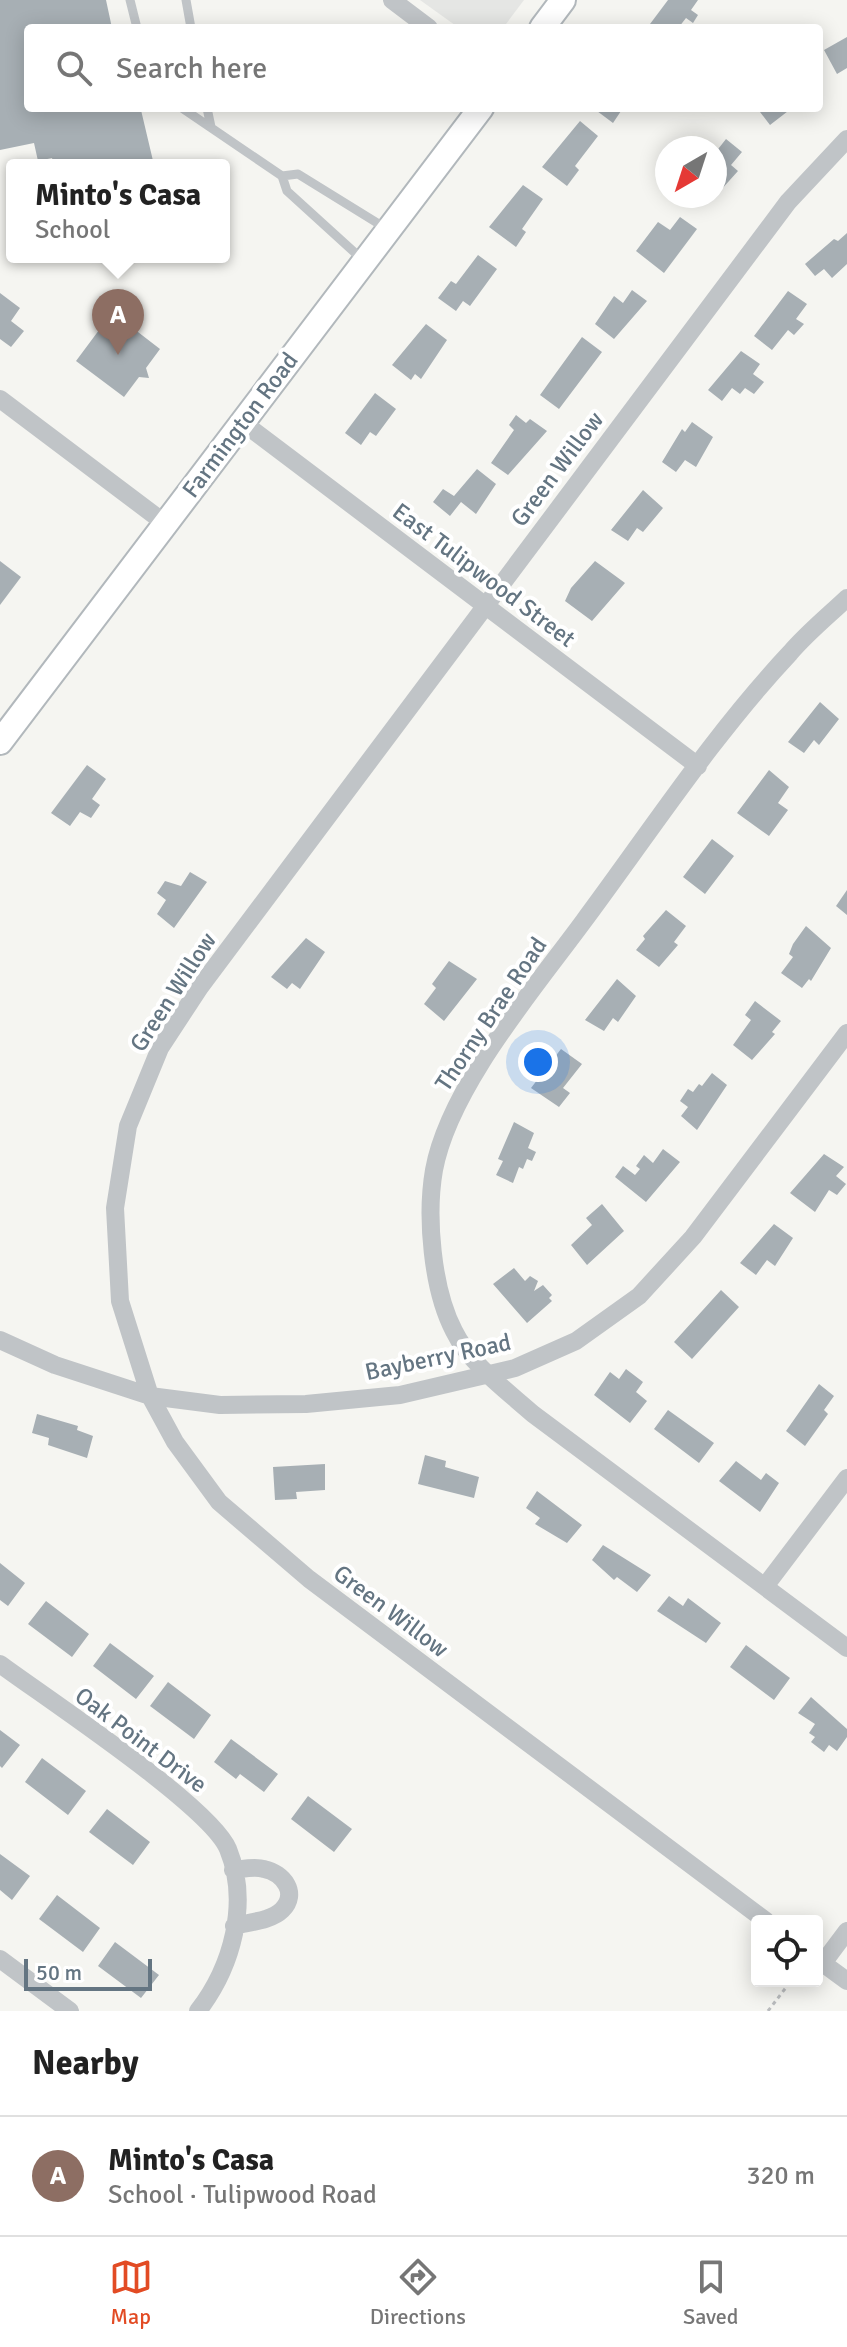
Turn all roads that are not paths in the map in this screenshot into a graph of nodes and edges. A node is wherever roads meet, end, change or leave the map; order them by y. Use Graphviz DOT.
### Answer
graph roads {
  1 [pos="130,0"];
  2 [pos="186,0"];
  3 [pos="392,0"];
  4 [pos="563,0"];
  5 [pos="136,24"];
  6 [pos="190,24"];
  7 [pos="424,24"];
  8 [pos="545,24"];
  9 [pos="188,112"];
  10 [pos="208,112"];
  11 [pos="478,112"];
  12 [pos="211,127"];
  13 [pos="847,139"];
  14 [pos="282,176"];
  15 [pos="388,230"];
  16 [pos="364,261"];
  17 [pos="0,399"];
  18 [pos="242,422"];
  19 [pos="166,524"];
  20 [pos="847,598"];
  21 [pos="484,606"];
  22 [pos="0,742"];
  23 [pos="698,766"];
  24 [pos="847,1033"];
  25 [pos="0,1340"];
  26 [pos="487,1374"];
  27 [pos="150,1396"];
  28 [pos="847,1478"];
  29 [pos="766,1585"];
  30 [pos="847,1648"];
  31 [pos="0,1664"];
  32 [pos="233,1870"];
  33 [pos="758,1915"];
  34 [pos="234,1926"];
  35 [pos="847,1931"];
  36 [pos="823,1958"];
  37 [pos="0,1959"];
  38 [pos="823,1963"];
  39 [pos="847,1981"];
  40 [pos="70,2011"];
  41 [pos="198,2011"];
  1 -- 5 [label="lane"];
  2 -- 6 [label="lane"];
  3 -- 7 [label="street"];
  4 -- 8 [label="street"];
  9 -- 12 [label="lane"];
  10 -- 12 [label="lane"];
  11 -- 15 [label="street, Farmington Road"];
  12 -- 14 [label="lane"];
  13 -- 21 [label="street, Green Willow"];
  14 -- 15 [label="lane"];
  14 -- 16 [label="lane"];
  15 -- 16 [label="street, Farmington Road"];
  16 -- 18 [label="street, Farmington Road"];
  17 -- 19 [label="street"];
  18 -- 19 [label="street, Farmington Road"];
  18 -- 21 [label="street, East Tulipwood Street"];
  19 -- 22 [label="street, Farmington Road"];
  20 -- 23 [label="street, Thorny Brae Road"];
  21 -- 23 [label="street, East Tulipwood Street"];
  21 -- 27 [label="street, Green Willow"];
  23 -- 26 [label="street, Thorny Brae Road"];
  24 -- 26 [label="street, Bayberry Road"];
  25 -- 27 [label="street, Bayberry Road"];
  26 -- 27 [label="street, Bayberry Road"];
  26 -- 29 [label="street, Thorny Brae Road"];
  27 -- 33 [label="street, Green Willow"];
  28 -- 29 [label="street"];
  29 -- 30 [label="street, Thorny Brae Road"];
  31 -- 32 [label="street, Oak Point Drive"];
  32 -- 34 [label="street, Oak Point Drive"];
  32 -- 34 [label="street"];
  34 -- 41 [label="street, Oak Point Drive"];
  35 -- 36 [label="street"];
  37 -- 40 [label="street"];
  38 -- 39 [label="street"];
}
